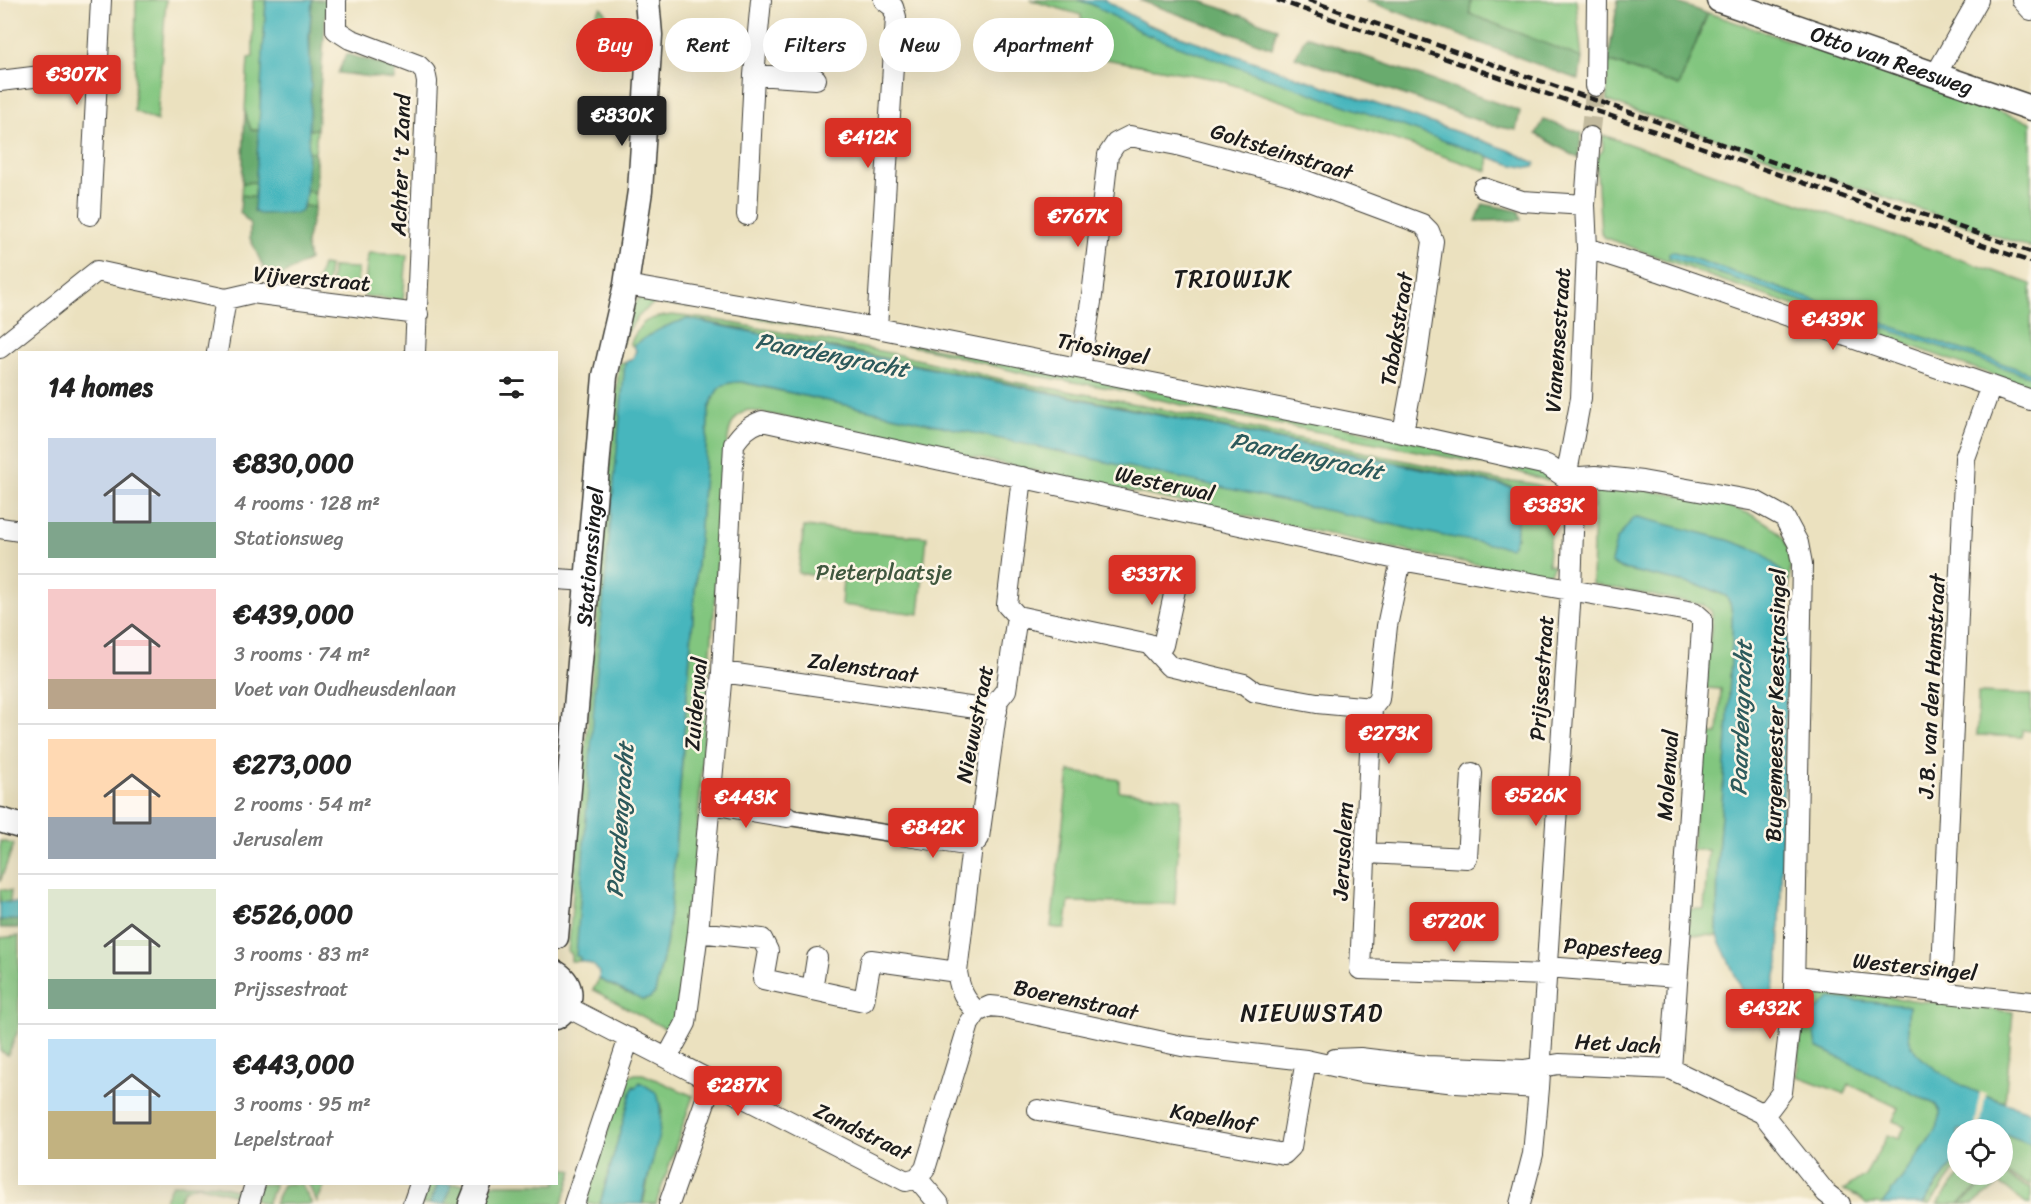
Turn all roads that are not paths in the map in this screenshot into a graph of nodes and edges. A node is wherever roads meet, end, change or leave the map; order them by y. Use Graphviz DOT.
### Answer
graph roads {
  1 [pos="101,0"];
  2 [pos="336,0"];
  3 [pos="646,0"];
  4 [pos="761,0"];
  5 [pos="884,0"];
  6 [pos="1597,0"];
  7 [pos="1719,0"];
  8 [pos="1978,0"];
  9 [pos="2022,0"];
  10 [pos="2031,10"];
  11 [pos="98,69"];
  12 [pos="754,75"];
  13 [pos="1935,76"];
  14 [pos="816,79"];
  15 [pos="0,81"];
  16 [pos="1596,86"];
  17 [pos="2031,108"];
  18 [pos="1590,137"];
  19 [pos="1483,188"];
  20 [pos="1585,205"];
  21 [pos="90,215"];
  22 [pos="747,215"];
  23 [pos="1429,231"];
  24 [pos="1587,248"];
  25 [pos="626,285"];
  26 [pos="226,299"];
  27 [pos="418,314"];
  28 [pos="877,328"];
  29 [pos="0,348"];
  30 [pos="217,351"];
  31 [pos="415,351"];
  32 [pos="1080,368"];
  33 [pos="1990,386"];
  34 [pos="2031,400"];
  35 [pos="751,425"];
  36 [pos="1403,434"];
  37 [pos="1022,477"];
  38 [pos="1566,478"];
  39 [pos="0,528"];
  40 [pos="18,531"];
  41 [pos="1401,560"];
  42 [pos="1178,576"];
  43 [pos="558,579"];
  44 [pos="588,581"];
  45 [pos="1571,590"];
  46 [pos="1017,616"];
  47 [pos="1156,652"];
  48 [pos="722,672"];
  49 [pos="1372,708"];
  50 [pos="997,711"];
  51 [pos="1472,773"];
  52 [pos="711,804"];
  53 [pos="787,816"];
  54 [pos="0,820"];
  55 [pos="18,825"];
  56 [pos="900,835"];
  57 [pos="972,846"];
  58 [pos="1366,853"];
  59 [pos="558,915"];
  60 [pos="698,932"];
  61 [pos="817,958"];
  62 [pos="1360,969"];
  63 [pos="1547,971"];
  64 [pos="957,972"];
  65 [pos="558,974"];
  66 [pos="1677,976"];
  67 [pos="1795,977"];
  68 [pos="812,990"];
  69 [pos="1941,993"];
  70 [pos="2031,1002"];
  71 [pos="562,1012"];
  72 [pos="977,1012"];
  73 [pos="629,1038"];
  74 [pos="667,1058"];
  75 [pos="1306,1060"];
  76 [pos="1540,1068"];
  77 [pos="1671,1069"];
  78 [pos="712,1082"];
  79 [pos="1539,1088"];
  80 [pos="1038,1110"];
  81 [pos="1762,1113"];
  82 [pos="917,1178"];
  83 [pos="255,1185"];
  84 [pos="420,1185"];
  85 [pos="479,1185"];
  86 [pos="1828,1201"];
  87 [pos="249,1204"];
  88 [pos="413,1204"];
  89 [pos="471,1204"];
  90 [pos="574,1204"];
  91 [pos="669,1204"];
  92 [pos="939,1204"];
  93 [pos="1520,1204"];
  1 -- 11 [label="street"];
  2 -- 27 [label="street, Achter 't Zand"];
  3 -- 25 [label="street, Stationssingel"];
  4 -- 12 [label="street"];
  5 -- 28 [label="street"];
  6 -- 16 [label="street"];
  7 -- 13 [label="street, Otto van Reesweg"];
  8 -- 13 [label="street"];
  9 -- 10 [label="street"];
  11 -- 15 [label="street"];
  11 -- 21 [label="street"];
  12 -- 14 [label="street"];
  12 -- 22 [label="street"];
  13 -- 17 [label="street, Otto van Reesweg"];
  18 -- 20 [label="street, Vianensestraat"];
  19 -- 20 [label="street"];
  20 -- 24 [label="street, Vianensestraat"];
  23 -- 32 [label="street, Goltsteinstraat"];
  23 -- 36 [label="street, Tabakstraat"];
  24 -- 33 [label="street"];
  24 -- 38 [label="street, Vianensestraat"];
  25 -- 28 [label="street, Triosingel"];
  25 -- 44 [label="street, Stationssingel"];
  26 -- 27 [label="street, Vijverstraat"];
  26 -- 29 [label="street, Vijverstraat"];
  26 -- 30 [label="street"];
  27 -- 31 [label="street, Achter 't Zand"];
  28 -- 32 [label="street, Triosingel"];
  32 -- 36 [label="street, Triosingel"];
  33 -- 34 [label="street"];
  33 -- 69 [label="street, J.B. van den Hamstraat"];
  35 -- 37 [label="street, Westerwal"];
  35 -- 48 [label="street, Zuiderwal"];
  36 -- 38 [label="street, Triosingel"];
  37 -- 41 [label="street, Westerwal"];
  37 -- 46 [label="street, Nieuwstraat"];
  38 -- 45 [label="street, Prijssestraat"];
  38 -- 67 [label="street, Burgemeester Keestrasingel"];
  39 -- 40 [label="street"];
  41 -- 45 [label="street, Westerwal"];
  41 -- 49 [label="street, Jerusalem"];
  42 -- 47 [label="street"];
  43 -- 44 [label="street"];
  44 -- 59 [label="street, Stationssingel"];
  45 -- 63 [label="street, Prijssestraat"];
  45 -- 66 [label="street, Molenwal"];
  46 -- 47 [label="street"];
  46 -- 50 [label="street, Nieuwstraat"];
  47 -- 49 [label="street"];
  48 -- 50 [label="street, Zalenstraat"];
  48 -- 52 [label="street, Zuiderwal"];
  49 -- 58 [label="street, Jerusalem"];
  50 -- 57 [label="street, Nieuwstraat"];
  51 -- 58 [label="street"];
  52 -- 53 [label="street"];
  52 -- 60 [label="street, Zuiderwal"];
  53 -- 56 [label="street"];
  54 -- 55 [label="street"];
  56 -- 57 [label="street"];
  57 -- 64 [label="street, Nieuwstraat"];
  58 -- 62 [label="street, Jerusalem"];
  60 -- 68 [label="street"];
  60 -- 74 [label="street, Zuiderwal"];
  61 -- 68 [label="street"];
  62 -- 63 [label="street, Papesteeg"];
  63 -- 66 [label="street, Papesteeg"];
  63 -- 76 [label="street, Prijssestraat"];
  64 -- 68 [label="street"];
  64 -- 72 [label="street, Nieuwstraat"];
  65 -- 71 [label="street"];
  66 -- 77 [label="street, Molenwal"];
  67 -- 69 [label="street, Westersingel"];
  67 -- 81 [label="street, Burgemeester Keestrasingel"];
  69 -- 70 [label="street, Westersingel"];
  71 -- 73 [label="street, Zandstraat"];
  72 -- 75 [label="street, Boerenstraat"];
  72 -- 82 [label="street"];
  73 -- 74 [label="street, Zandstraat"];
  73 -- 90 [label="street"];
  74 -- 78 [label="street, Zandstraat"];
  75 -- 76 [label="street, Boerenstraat"];
  75 -- 79 [label="street, Boerenstraat"];
  75 -- 80 [label="street, Kapelhof"];
  76 -- 77 [label="street, Het Jach"];
  76 -- 79 [label="street, Prijssestraat"];
  77 -- 81 [label="street, Het Jach"];
  78 -- 82 [label="street, Zandstraat"];
  78 -- 91 [label="street"];
  79 -- 93 [label="street, Prijssestraat"];
  81 -- 86 [label="street, Het Jach"];
  82 -- 92 [label="street, Zandstraat"];
  83 -- 87 [label="street"];
  84 -- 88 [label="street"];
  85 -- 89 [label="street"];
}
